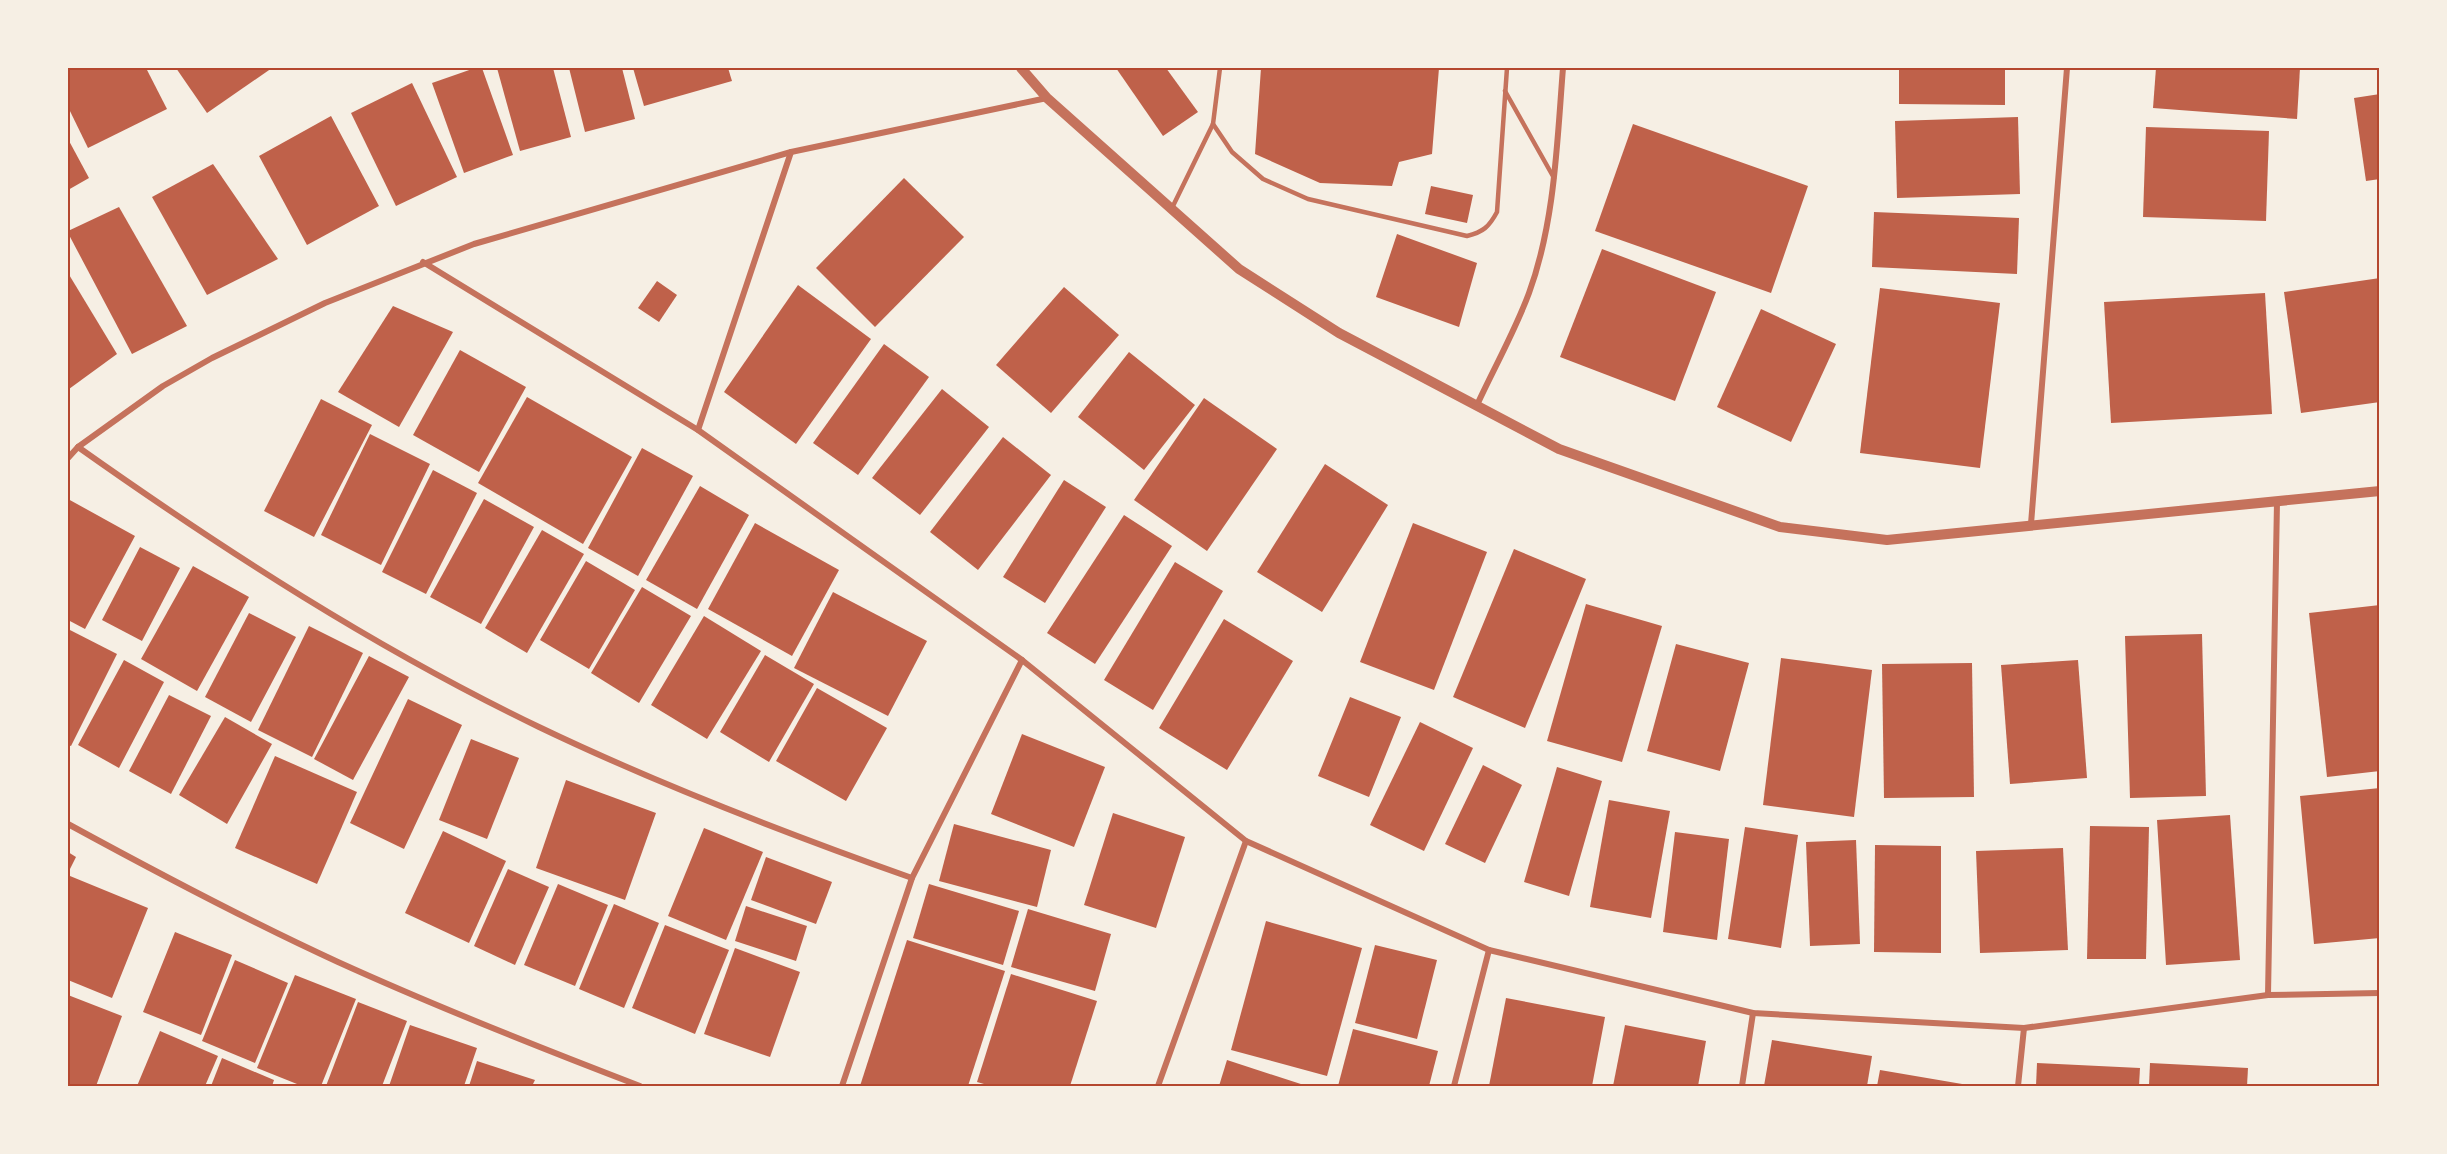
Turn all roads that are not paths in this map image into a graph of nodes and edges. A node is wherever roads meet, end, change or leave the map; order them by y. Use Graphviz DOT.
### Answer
graph roads {
  1 [pos="1021,68"];
  2 [pos="1214,68"];
  3 [pos="1220,68"];
  4 [pos="1507,68"];
  5 [pos="1563,68"];
  6 [pos="2067,68"];
  7 [pos="1219,75"];
  8 [pos="1505,91"];
  9 [pos="1047,98"];
  10 [pos="1213,124"];
  11 [pos="791,152"];
  12 [pos="1554,178"];
  13 [pos="1171,209"];
  14 [pos="423,262"];
  15 [pos="1477,405"];
  16 [pos="698,430"];
  17 [pos="78,447"];
  18 [pos="68,458"];
  19 [pos="2379,491"];
  20 [pos="2277,502"];
  21 [pos="2031,524"];
  22 [pos="1022,660"];
  23 [pos="68,824"];
  24 [pos="1246,841"];
  25 [pos="912,878"];
  26 [pos="1489,950"];
  27 [pos="2379,993"];
  28 [pos="2268,995"];
  29 [pos="1753,1013"];
  30 [pos="2024,1028"];
  31 [pos="640,1086"];
  32 [pos="842,1086"];
  33 [pos="1158,1086"];
  34 [pos="1454,1086"];
  35 [pos="1742,1086"];
  36 [pos="2018,1086"];
  1 -- 9 [label="street"];
  2 -- 7 [label="lane"];
  3 -- 7 [label="lane"];
  4 -- 8 [label="lane"];
  5 -- 12 [label="street"];
  6 -- 21 [label="street"];
  7 -- 10 [label="lane"];
  8 -- 10 [label="lane"];
  8 -- 12 [label="lane"];
  9 -- 11 [label="street"];
  9 -- 13 [label="street"];
  10 -- 13 [label="lane"];
  11 -- 14 [label="street"];
  11 -- 16 [label="street"];
  12 -- 15 [label="street"];
  13 -- 15 [label="street"];
  14 -- 16 [label="street"];
  14 -- 17 [label="street"];
  15 -- 21 [label="street"];
  16 -- 22 [label="street"];
  17 -- 18 [label="street"];
  17 -- 25 [label="street"];
  19 -- 20 [label="street"];
  20 -- 21 [label="street"];
  20 -- 28 [label="street"];
  22 -- 24 [label="street"];
  22 -- 25 [label="street"];
  23 -- 31 [label="street"];
  24 -- 26 [label="street"];
  24 -- 33 [label="street"];
  25 -- 32 [label="street"];
  26 -- 29 [label="street"];
  26 -- 34 [label="street"];
  27 -- 28 [label="street"];
  28 -- 30 [label="street"];
  29 -- 30 [label="street"];
  29 -- 35 [label="street"];
  30 -- 36 [label="street"];
}
